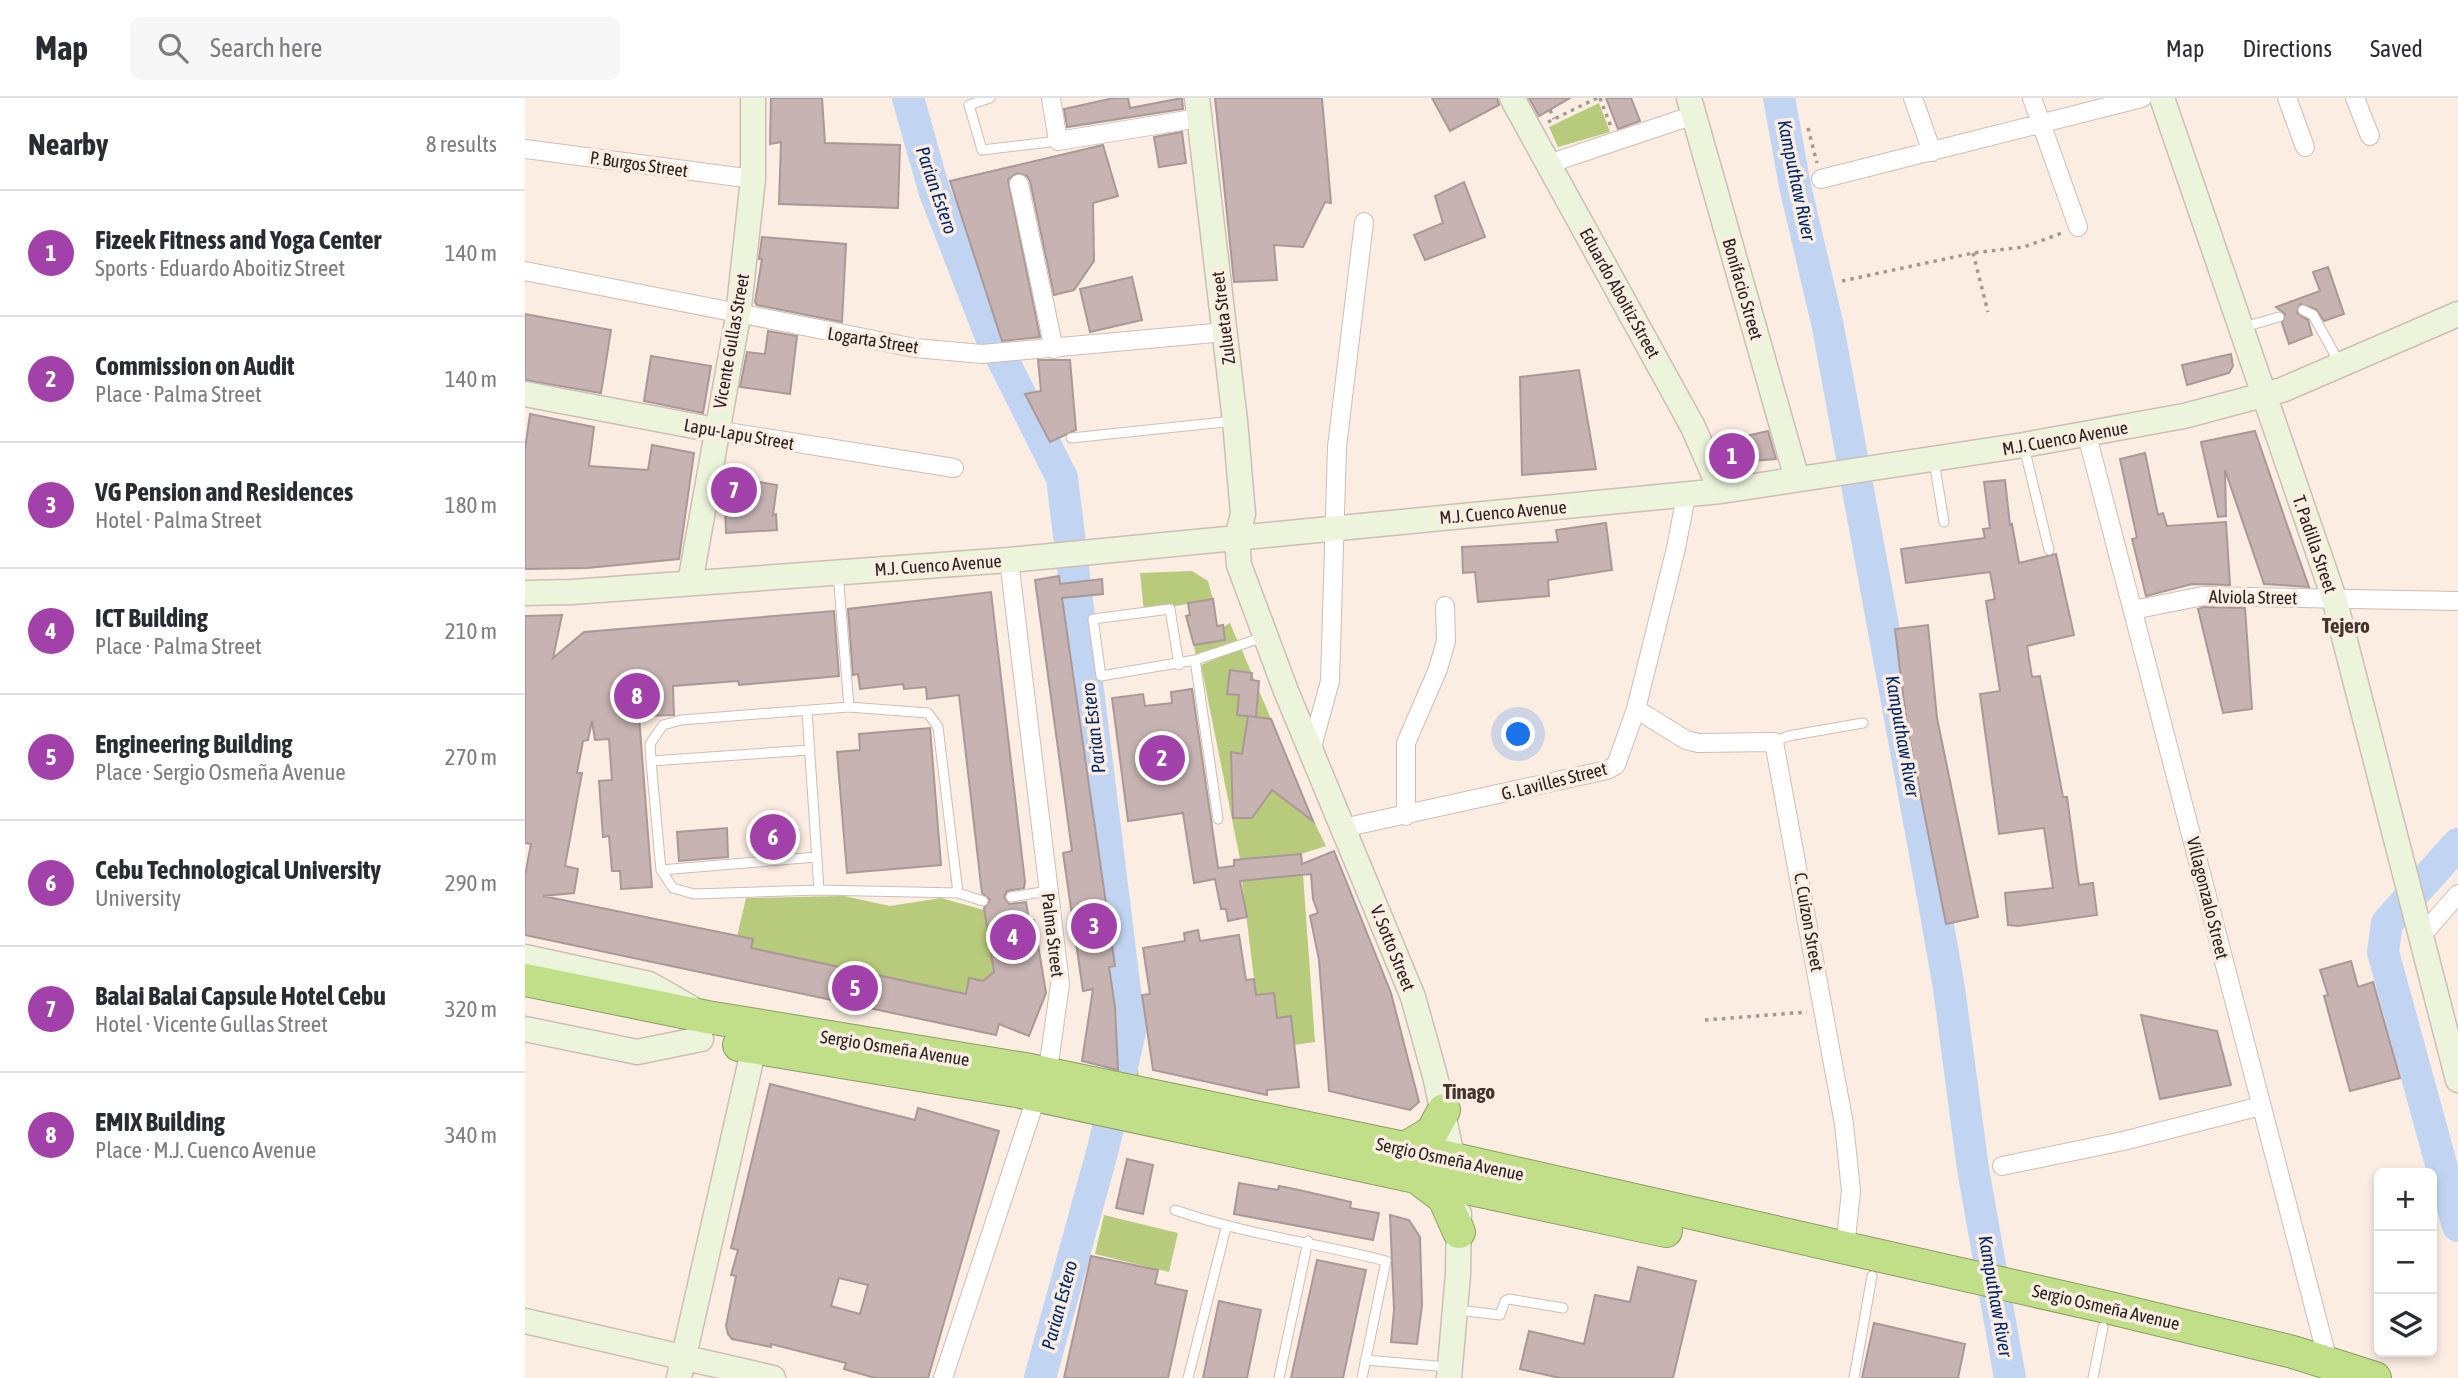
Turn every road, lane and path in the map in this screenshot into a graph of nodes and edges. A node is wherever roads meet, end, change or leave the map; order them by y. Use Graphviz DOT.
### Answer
graph roads {
  1 [pos="753,98"];
  2 [pos="990,98"];
  3 [pos="1051,98"];
  4 [pos="1512,98"];
  5 [pos="1598,98"];
  6 [pos="1913,98"];
  7 [pos="2032,98"];
  8 [pos="2142,98"];
  9 [pos="2162,98"];
  10 [pos="2287,98"];
  11 [pos="2355,98"];
  12 [pos="1692,106"];
  13 [pos="1198,108"];
  14 [pos="1550,110"];
  15 [pos="1554,119"];
  16 [pos="2040,124"];
  17 [pos="1808,128"];
  18 [pos="1613,132"];
  19 [pos="2370,136"];
  20 [pos="1058,141"];
  21 [pos="2305,147"];
  22 [pos="525,149"];
  23 [pos="1932,152"];
  24 [pos="1542,153"];
  25 [pos="753,179"];
  26 [pos="1821,179"];
  27 [pos="1019,184"];
  28 [pos="1364,222"];
  29 [pos="2078,228"];
  30 [pos="1973,253"];
  31 [pos="525,271"];
  32 [pos="1842,281"];
  33 [pos="2302,310"];
  34 [pos="1988,312"];
  35 [pos="2458,314"];
  36 [pos="738,316"];
  37 [pos="2279,317"];
  38 [pos="2242,328"];
  39 [pos="1225,331"];
  40 [pos="1054,349"];
  41 [pos="2340,365"];
  42 [pos="525,394"];
  43 [pos="2265,395"];
  44 [pos="1235,421"];
  45 [pos="715,430"];
  46 [pos="2087,435"];
  47 [pos="1071,438"];
  48 [pos="2024,445"];
  49 [pos="1934,460"];
  50 [pos="954,468"];
  51 [pos="1797,479"];
  52 [pos="1721,491"];
  53 [pos="1685,496"];
  54 [pos="1944,522"];
  55 [pos="1334,527"];
  56 [pos="1237,538"];
  57 [pos="2049,550"];
  58 [pos="1009,560"];
  59 [pos="838,573"];
  60 [pos="690,583"];
  61 [pos="525,593"];
  62 [pos="2334,598"];
  63 [pos="2458,601"];
  64 [pos="1445,606"];
  65 [pos="2133,610"];
  66 [pos="1265,636"];
  67 [pos="1195,660"];
  68 [pos="1179,665"];
  69 [pos="849,708"];
  70 [pos="1636,709"];
  71 [pos="807,711"];
  72 [pos="1863,723"];
  73 [pos="1774,743"];
  74 [pos="1312,747"];
  75 [pos="810,750"];
  76 [pos="651,761"];
  77 [pos="1406,816"];
  78 [pos="1218,819"];
  79 [pos="1343,828"];
  80 [pos="816,857"];
  81 [pos="661,870"];
  82 [pos="819,890"];
  83 [pos="1048,891"];
  84 [pos="958,893"];
  85 [pos="2458,894"];
  86 [pos="1011,897"];
  87 [pos="983,901"];
  88 [pos="2419,924"];
  89 [pos="525,957"];
  90 [pos="525,980"];
  91 [pos="525,1002"];
  92 [pos="1824,1010"];
  93 [pos="1705,1020"];
  94 [pos="704,1028"];
  95 [pos="525,1029"];
  96 [pos="754,1047"];
  97 [pos="2455,1053"];
  98 [pos="2458,1080"];
  99 [pos="1040,1084"];
  100 [pos="2262,1106"];
  101 [pos="1444,1110"];
  102 [pos="1410,1163"];
  103 [pos="2002,1166"];
  104 [pos="1458,1198"];
  105 [pos="1175,1210"];
  106 [pos="1226,1228"];
  107 [pos="1308,1241"];
  108 [pos="1845,1248"];
  109 [pos="1873,1276"];
  110 [pos="1980,1288"];
  111 [pos="2025,1298"];
  112 [pos="1563,1308"];
  113 [pos="1456,1309"];
  114 [pos="525,1321"];
  115 [pos="2103,1327"];
  116 [pos="1365,1360"];
  117 [pos="681,1367"];
  118 [pos="2317,1370"];
  119 [pos="719,1372"];
  120 [pos="1450,1373"];
  121 [pos="773,1378"];
  122 [pos="943,1378"];
  123 [pos="1188,1378"];
  124 [pos="1279,1378"];
  125 [pos="1362,1378"];
  126 [pos="1854,1378"];
  127 [pos="2093,1378"];
  128 [pos="2375,1378"];
  1 -- 25 [label="street, Vicente Gullas Street"];
  2 -- 20 [label="lane"];
  3 -- 20 [label="street"];
  4 -- 24 [label="street, Eduardo Aboitiz Street"];
  5 -- 15 [label="path"];
  5 -- 18 [label="path"];
  6 -- 23 [label="street"];
  7 -- 16 [label="street"];
  8 -- 16 [label="street"];
  9 -- 38 [label="street, T. Padilla Street"];
  10 -- 21 [label="street"];
  11 -- 19 [label="street"];
  12 -- 24 [label="street"];
  12 -- 51 [label="street, Bonifacio Street"];
  13 -- 20 [label="street"];
  13 -- 39 [label="street, Zulueta Street"];
  14 -- 15 [label="path"];
  15 -- 24 [label="path"];
  16 -- 23 [label="street"];
  16 -- 29 [label="street"];
  17 -- 26 [label="path"];
  22 -- 25 [label="street, P. Burgos Street"];
  23 -- 26 [label="street"];
  24 -- 52 [label="street, Eduardo Aboitiz Street"];
  25 -- 36 [label="street, Vicente Gullas Street"];
  27 -- 40 [label="street"];
  28 -- 55 [label="street"];
  29 -- 30 [label="path"];
  30 -- 32 [label="path"];
  30 -- 34 [label="path"];
  31 -- 36 [label="street, Logarta Street"];
  33 -- 41 [label="lane"];
  35 -- 41 [label="street, M.J. Cuenco Avenue"];
  36 -- 40 [label="street, Logarta Street"];
  36 -- 45 [label="street, Vicente Gullas Street"];
  37 -- 38 [label="lane"];
  38 -- 43 [label="street, T. Padilla Street"];
  39 -- 40 [label="street, Logarta Street"];
  39 -- 44 [label="street, Zulueta Street"];
  41 -- 43 [label="street, M.J. Cuenco Avenue"];
  42 -- 45 [label="street, Lapu-Lapu Street"];
  43 -- 46 [label="street, M.J. Cuenco Avenue"];
  43 -- 62 [label="street, T. Padilla Street"];
  44 -- 47 [label="lane"];
  44 -- 56 [label="street, Zulueta Street"];
  45 -- 50 [label="street, Lapu-Lapu Street"];
  45 -- 60 [label="street, Vicente Gullas Street"];
  46 -- 48 [label="street, M.J. Cuenco Avenue"];
  46 -- 65 [label="street, Villagonzalo Street"];
  48 -- 49 [label="street, M.J. Cuenco Avenue"];
  48 -- 57 [label="lane"];
  49 -- 51 [label="street, M.J. Cuenco Avenue"];
  49 -- 54 [label="lane"];
  51 -- 52 [label="street, M.J. Cuenco Avenue"];
  52 -- 53 [label="street, M.J. Cuenco Avenue"];
  53 -- 55 [label="street, M.J. Cuenco Avenue"];
  53 -- 70 [label="street, G. Lavilles Street"];
  55 -- 56 [label="street, M.J. Cuenco Avenue"];
  55 -- 74 [label="street"];
  56 -- 58 [label="street, M.J. Cuenco Avenue"];
  56 -- 66 [label="street, V. Sotto Street"];
  58 -- 59 [label="street, M.J. Cuenco Avenue"];
  58 -- 83 [label="street, Palma Street"];
  59 -- 60 [label="street, M.J. Cuenco Avenue"];
  59 -- 69 [label="lane"];
  60 -- 61 [label="street, M.J. Cuenco Avenue"];
  62 -- 63 [label="street, Alviola Street"];
  62 -- 65 [label="street, Alviola Street"];
  62 -- 88 [label="street, T. Padilla Street"];
  64 -- 77 [label="street"];
  65 -- 100 [label="street, Villagonzalo Street"];
  66 -- 67 [label="lane"];
  66 -- 74 [label="street, V. Sotto Street"];
  67 -- 68 [label="lane"];
  67 -- 78 [label="lane"];
  68 -- 68 [label="lane"];
  69 -- 71 [label="lane"];
  69 -- 84 [label="lane"];
  70 -- 73 [label="street"];
  70 -- 77 [label="street, G. Lavilles Street"];
  71 -- 75 [label="lane"];
  71 -- 76 [label="lane"];
  72 -- 73 [label="lane"];
  73 -- 92 [label="street, C. Cuizon Street"];
  74 -- 79 [label="street, V. Sotto Street"];
  75 -- 76 [label="lane"];
  75 -- 80 [label="lane"];
  76 -- 81 [label="lane"];
  77 -- 79 [label="street, G. Lavilles Street"];
  79 -- 101 [label="street, V. Sotto Street"];
  80 -- 81 [label="lane"];
  80 -- 82 [label="lane"];
  81 -- 82 [label="lane"];
  82 -- 84 [label="lane"];
  83 -- 86 [label="lane"];
  83 -- 99 [label="street, Palma Street"];
  84 -- 87 [label="lane"];
  85 -- 88 [label="street"];
  88 -- 97 [label="street, T. Padilla Street"];
  89 -- 94 [label="street, Sergio Osmeña Avenue"];
  90 -- 94 [label="highway"];
  91 -- 94 [label="highway"];
  92 -- 93 [label="path"];
  92 -- 108 [label="street, C. Cuizon Street"];
  94 -- 95 [label="street, Sergio Osmeña Avenue"];
  94 -- 96 [label="highway, Sergio Osmeña Avenue"];
  94 -- 99 [label="highway, Sergio Osmeña Avenue"];
  96 -- 99 [label="highway, Sergio Osmeña Avenue"];
  96 -- 117 [label="street"];
  97 -- 98 [label="street, T. Padilla Street"];
  99 -- 102 [label="highway, Sergio Osmeña Avenue"];
  99 -- 122 [label="street, Palma Street"];
  100 -- 103 [label="street"];
  100 -- 118 [label="street, Villagonzalo Street"];
  101 -- 102 [label="highway"];
  101 -- 104 [label="street, V. Sotto Street"];
  102 -- 104 [label="highway, Sergio Osmeña Avenue"];
  102 -- 104 [label="highway"];
  104 -- 108 [label="highway, Sergio Osmeña Avenue"];
  104 -- 109 [label="highway, Sergio Osmeña Avenue"];
  104 -- 113 [label="street, V. Sotto Street"];
  105 -- 106 [label="lane"];
  106 -- 107 [label="lane"];
  106 -- 123 [label="lane"];
  107 -- 116 [label="lane"];
  107 -- 124 [label="lane"];
  108 -- 110 [label="highway, Sergio Osmeña Avenue"];
  109 -- 110 [label="highway, Sergio Osmeña Avenue"];
  109 -- 126 [label="lane"];
  110 -- 111 [label="highway, Sergio Osmeña Avenue"];
  111 -- 115 [label="highway, Sergio Osmeña Avenue"];
  111 -- 118 [label="highway, Sergio Osmeña Avenue"];
  112 -- 113 [label="lane"];
  113 -- 120 [label="street, V. Sotto Street"];
  114 -- 117 [label="street"];
  115 -- 118 [label="highway, Sergio Osmeña Avenue"];
  115 -- 127 [label="lane"];
  116 -- 120 [label="lane"];
  116 -- 125 [label="lane"];
  117 -- 119 [label="street"];
  118 -- 128 [label="highway, Sergio Osmeña Avenue"];
  119 -- 121 [label="street"];
}
